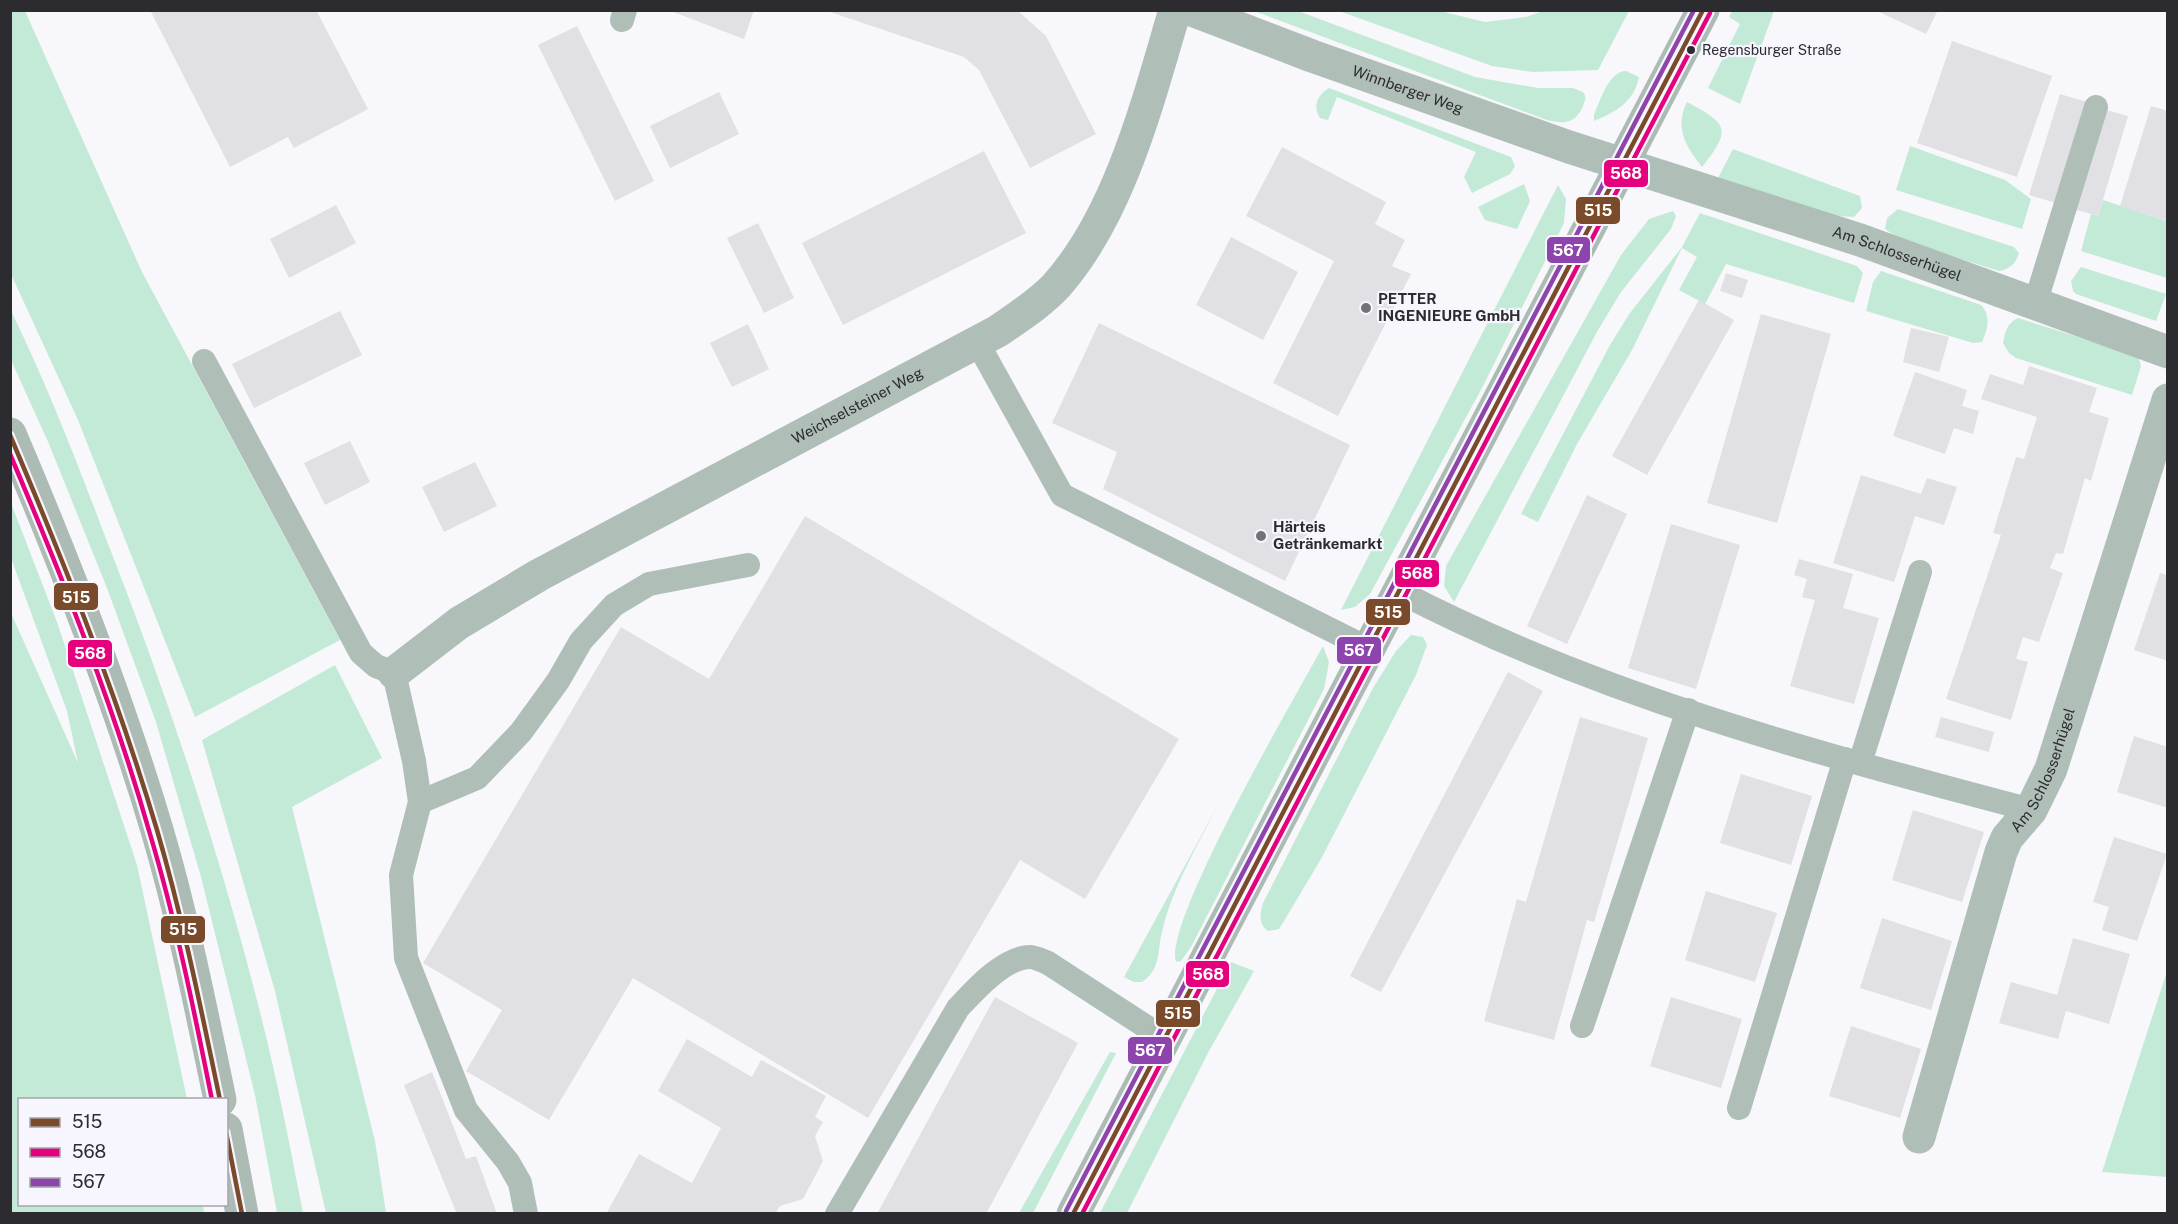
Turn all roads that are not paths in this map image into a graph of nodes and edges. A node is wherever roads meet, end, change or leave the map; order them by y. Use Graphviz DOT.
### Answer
graph roads {
  1 [pos="1175,10"];
  2 [pos="1192,10"];
  3 [pos="1703,10"];
  4 [pos="2096,107"];
  5 [pos="1623,165"];
  6 [pos="2035,304"];
  7 [pos="977,342"];
  8 [pos="2168,352"];
  9 [pos="204,361"];
  10 [pos="2168,400"];
  11 [pos="10,434"];
  12 [pos="748,565"];
  13 [pos="1920,572"];
  14 [pos="1398,591"];
  15 [pos="1370,649"];
  16 [pos="394,673"];
  17 [pos="1688,710"];
  18 [pos="1853,761"];
  19 [pos="420,802"];
  20 [pos="2031,810"];
  21 [pos="1582,1026"];
  22 [pos="1165,1039"];
  23 [pos="220,1098"];
  24 [pos="1739,1108"];
  25 [pos="1919,1137"];
  26 [pos="228,1140"];
  27 [pos="242,1214"];
  28 [pos="526,1214"];
  29 [pos="837,1214"];
  30 [pos="1073,1214"];
  1 -- 7 [label="street, Weichselsteiner Weg"];
  2 -- 5 [label="street, Winnberger Weg"];
  3 -- 5 [label="main road"];
  4 -- 6 [label="lane"];
  5 -- 6 [label="street, Am Schlosserhügel"];
  5 -- 14 [label="main road"];
  6 -- 8 [label="street, Am Schlosserhügel"];
  7 -- 15 [label="lane"];
  7 -- 16 [label="street, Weichselsteiner Weg"];
  9 -- 16 [label="lane"];
  10 -- 20 [label="street, Am Schlosserhügel"];
  11 -- 23 [label="main road"];
  12 -- 19 [label="lane"];
  13 -- 18 [label="lane"];
  14 -- 15 [label="main road"];
  14 -- 17 [label="lane"];
  15 -- 22 [label="main road"];
  16 -- 19 [label="lane"];
  17 -- 18 [label="lane"];
  17 -- 21 [label="lane"];
  18 -- 20 [label="lane"];
  18 -- 24 [label="lane"];
  19 -- 28 [label="lane"];
  20 -- 25 [label="street, Am Schlosserhügel"];
  22 -- 29 [label="lane"];
  22 -- 30 [label="main road"];
  26 -- 27 [label="main road"];
}
